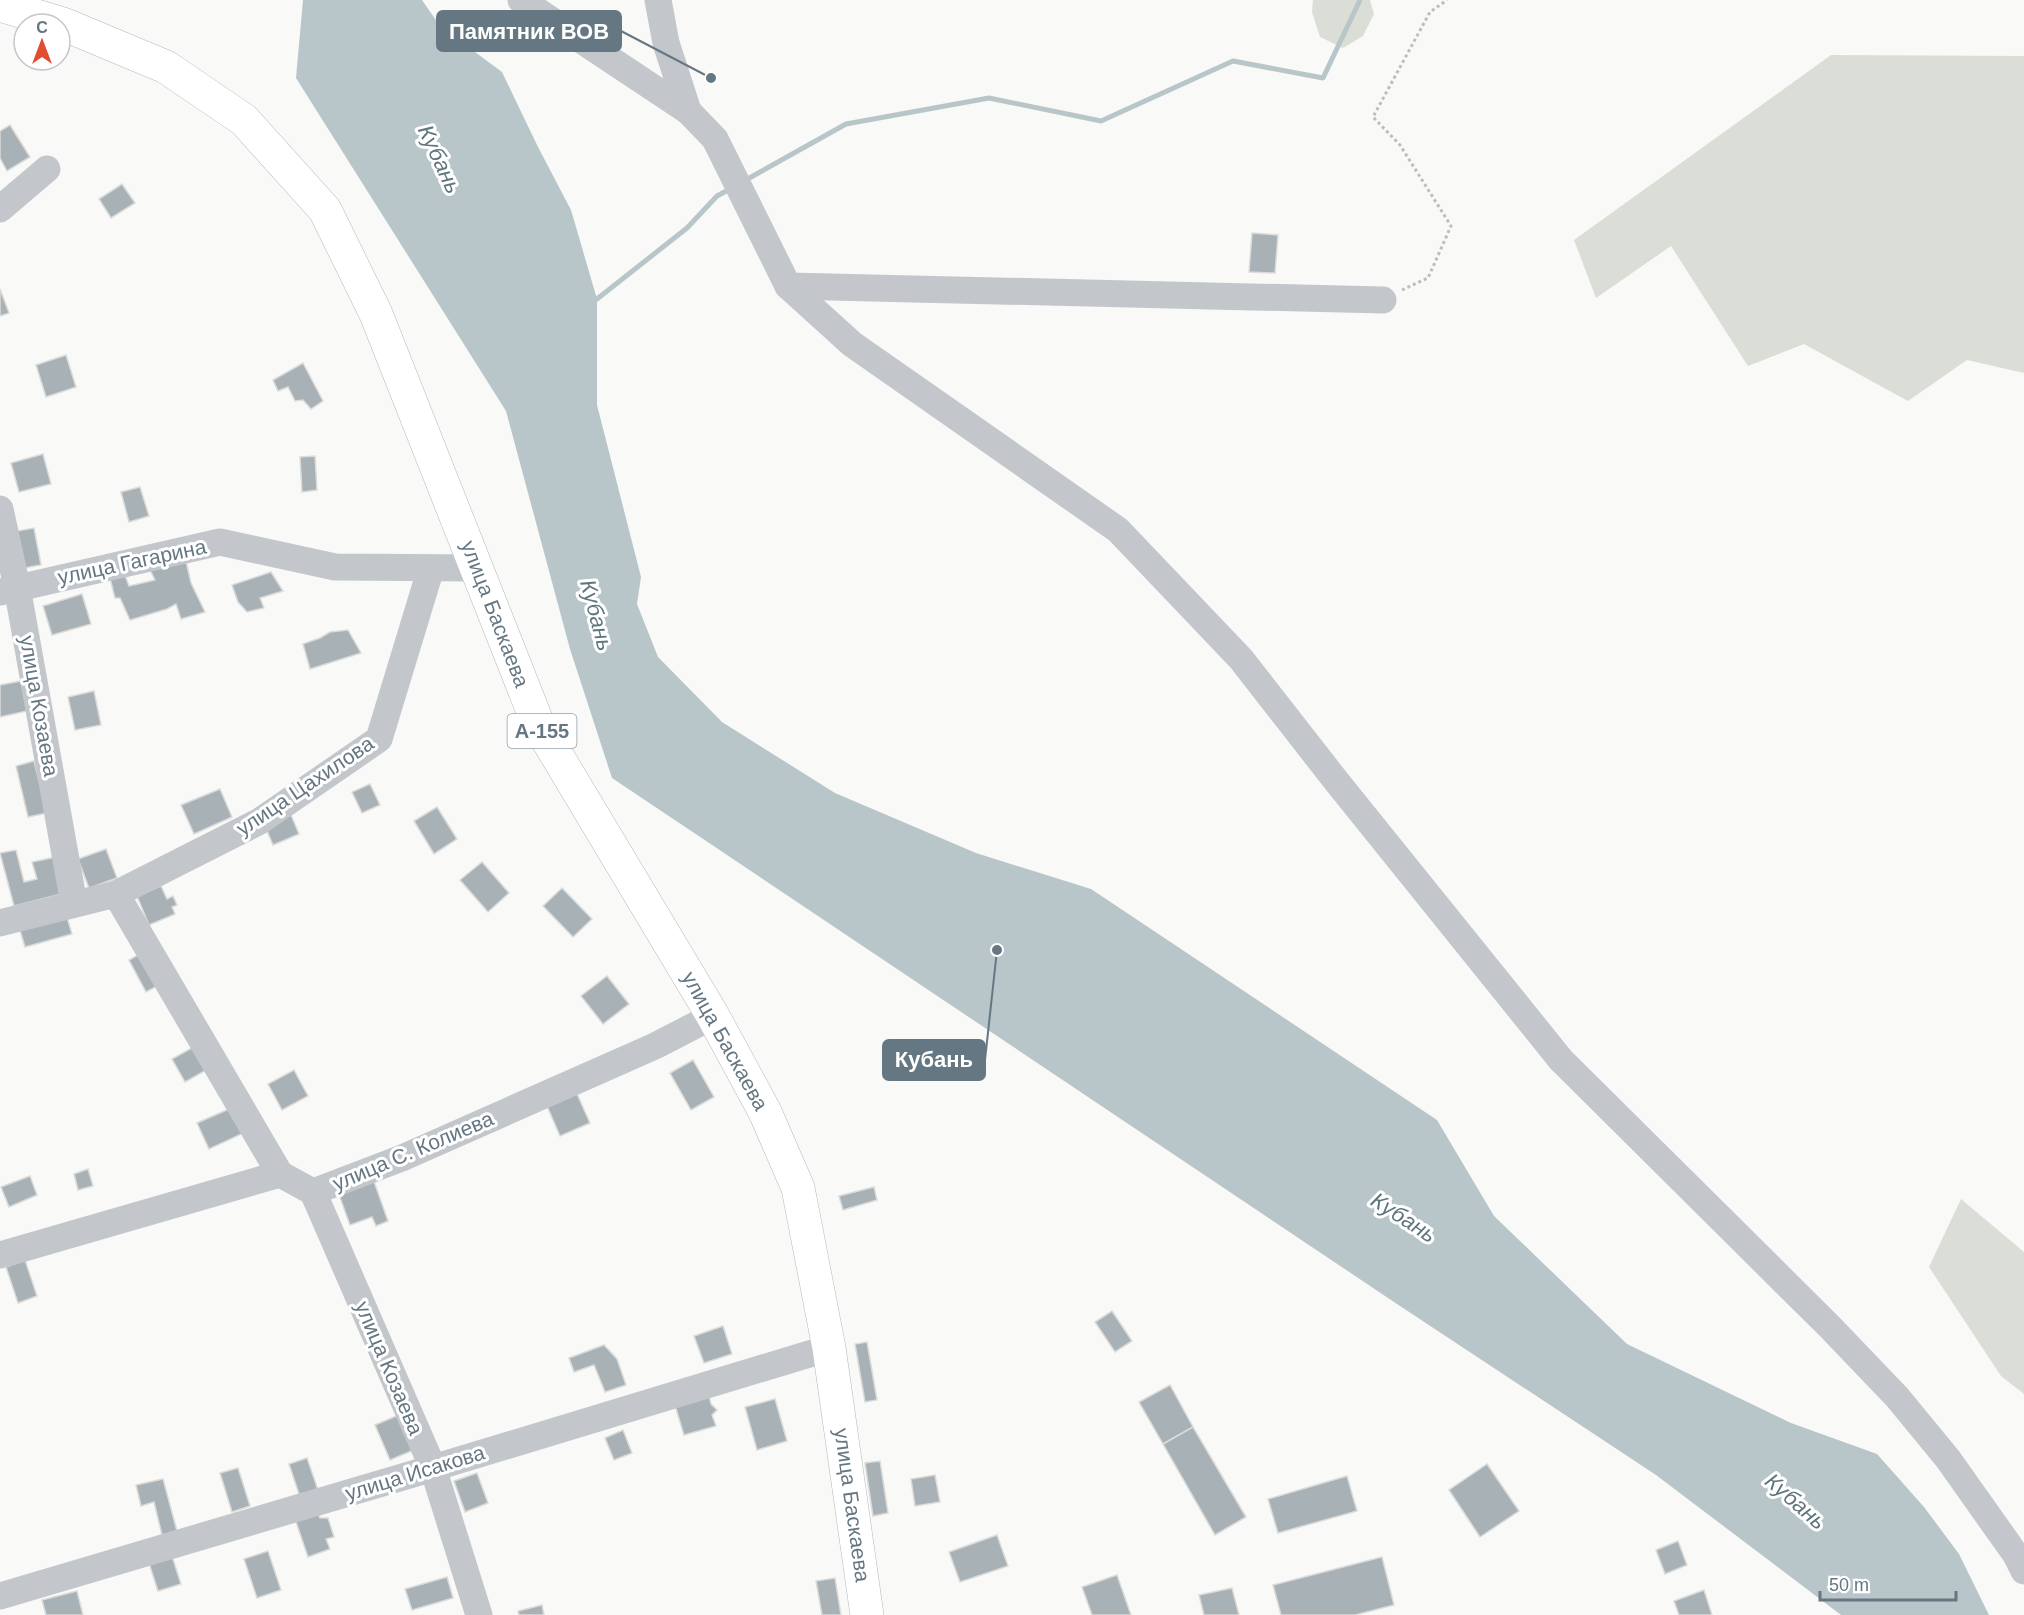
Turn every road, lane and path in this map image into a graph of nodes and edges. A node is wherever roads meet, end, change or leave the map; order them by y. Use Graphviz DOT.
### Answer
graph roads {
  1 [pos="521,0"];
  2 [pos="658,0"];
  3 [pos="1447,0"];
  4 [pos="0,5"];
  5 [pos="688,111"];
  6 [pos="47,169"];
  7 [pos="0,209"];
  8 [pos="788,286"];
  9 [pos="1383,300"];
  10 [pos="0,509"];
  11 [pos="431,568"];
  12 [pos="478,568"];
  13 [pos="8,589"];
  14 [pos="116,894"];
  15 [pos="75,904"];
  16 [pos="0,923"];
  17 [pos="713,1016"];
  18 [pos="280,1174"];
  19 [pos="314,1192"];
  20 [pos="0,1255"];
  21 [pos="829,1348"];
  22 [pos="433,1468"];
  23 [pos="2024,1571"];
  24 [pos="0,1596"];
  25 [pos="479,1615"];
  26 [pos="867,1615"];
  1 -- 5 [label="street"];
  2 -- 5 [label="street"];
  3 -- 9 [label="path"];
  4 -- 12 [label="main road, улица Баскаева / А-155"];
  5 -- 8 [label="street"];
  6 -- 7 [label="street"];
  8 -- 9 [label="street"];
  8 -- 23 [label="street"];
  10 -- 13 [label="street, улица Козаева"];
  11 -- 12 [label="street, улица Гагарина"];
  11 -- 13 [label="street, улица Гагарина"];
  11 -- 14 [label="street, улица Цахилова"];
  12 -- 17 [label="main road, улица Баскаева / А-155"];
  13 -- 15 [label="street, улица Козаева"];
  14 -- 15 [label="street, улица Цахилова"];
  14 -- 18 [label="street"];
  15 -- 16 [label="street, улица Цахилова"];
  17 -- 19 [label="street, улица С. Колиева"];
  17 -- 21 [label="main road, улица Баскаева / А-155"];
  18 -- 19 [label="street, улица С. Колиева"];
  18 -- 20 [label="street"];
  19 -- 22 [label="street, улица Козаева"];
  21 -- 22 [label="street, улица Исакова"];
  21 -- 26 [label="main road, улица Баскаева / А-155"];
  22 -- 24 [label="street, улица Исакова"];
  22 -- 25 [label="street, улица Козаева"];
}
